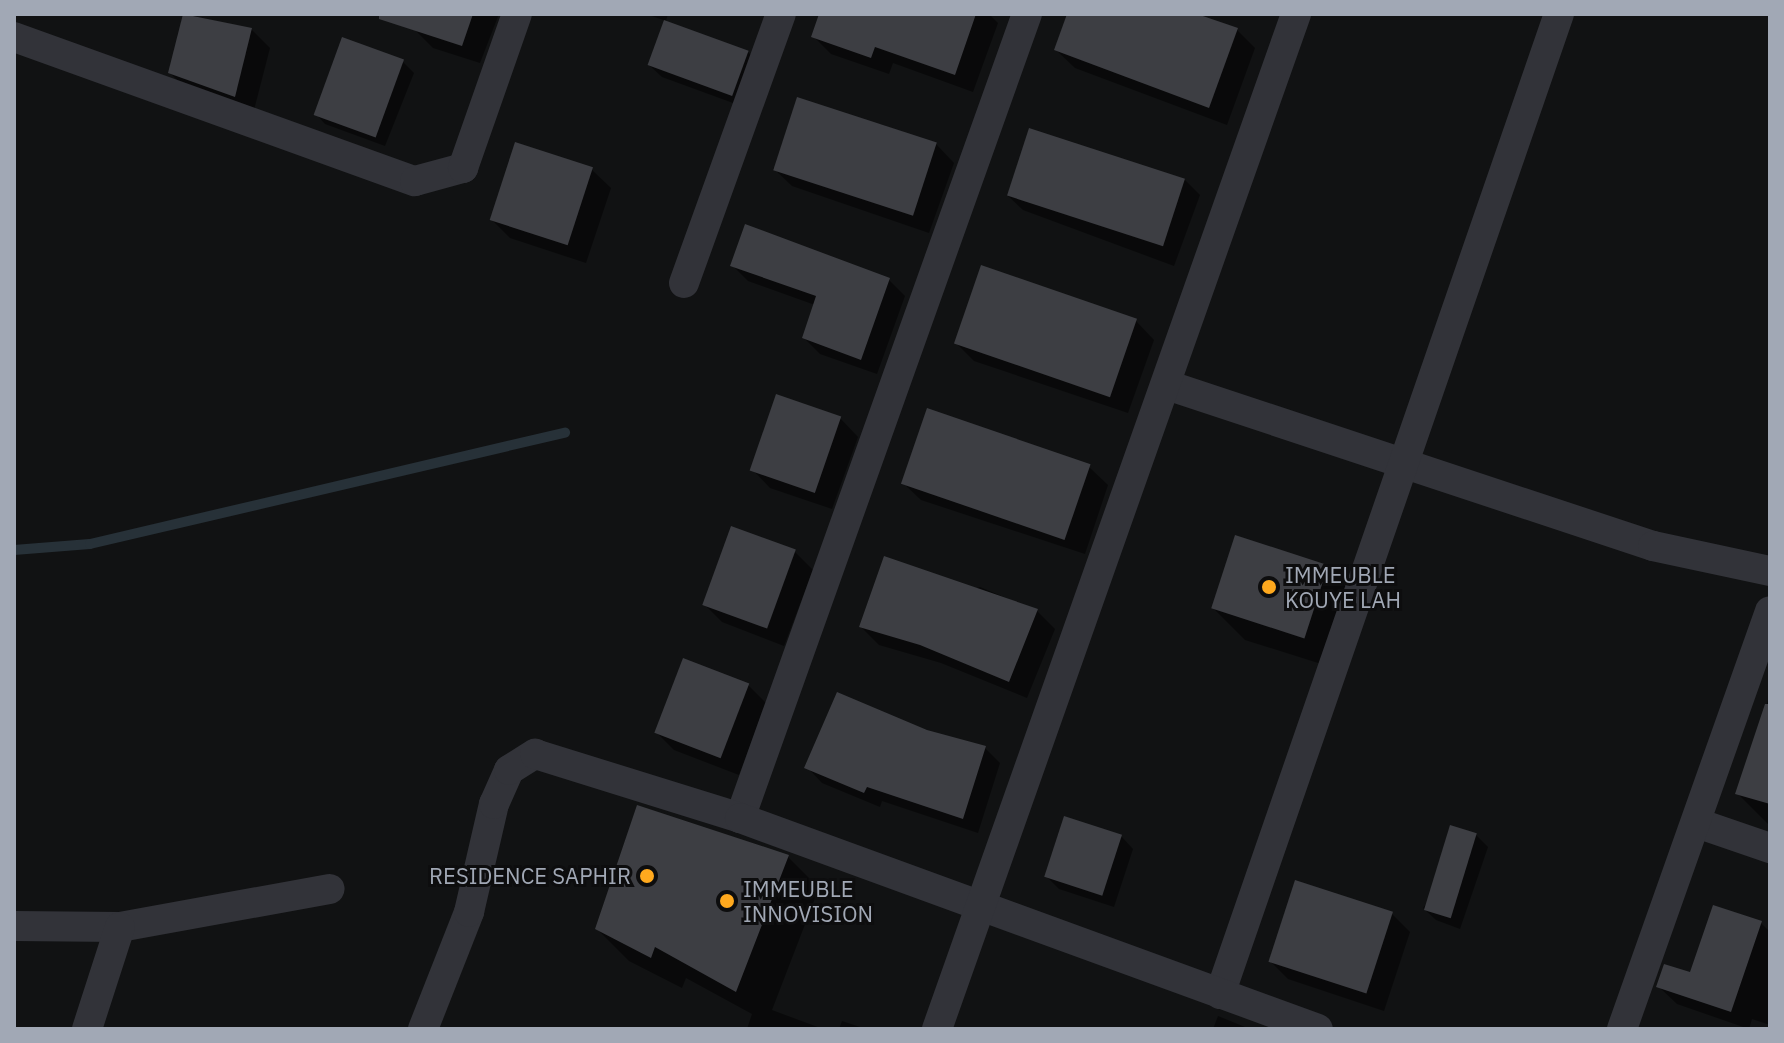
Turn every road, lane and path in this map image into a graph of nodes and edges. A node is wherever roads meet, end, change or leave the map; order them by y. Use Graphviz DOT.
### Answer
graph roads {
  1 [pos="517,14"];
  2 [pos="781,14"];
  3 [pos="1027,14"];
  4 [pos="1296,14"];
  5 [pos="1559,14"];
  6 [pos="14,37"];
  7 [pos="684,283"];
  8 [pos="1167,385"];
  9 [pos="1403,465"];
  10 [pos="1770,571"];
  11 [pos="1770,611"];
  12 [pos="740,818"];
  13 [pos="1697,823"];
  14 [pos="1770,848"];
  15 [pos="330,889"];
  16 [pos="977,907"];
  17 [pos="14,926"];
  18 [pos="120,927"];
  19 [pos="1220,994"];
  20 [pos="87,1029"];
  21 [pos="423,1029"];
  22 [pos="937,1029"];
  23 [pos="1318,1029"];
  24 [pos="1622,1029"];
  1 -- 6 [label="street"];
  2 -- 7 [label="street"];
  3 -- 12 [label="street"];
  4 -- 8 [label="street"];
  5 -- 9 [label="street"];
  8 -- 9 [label="street"];
  8 -- 16 [label="street"];
  9 -- 10 [label="street"];
  9 -- 19 [label="street"];
  11 -- 13 [label="street"];
  12 -- 16 [label="street"];
  12 -- 21 [label="street"];
  13 -- 14 [label="street"];
  13 -- 24 [label="street"];
  15 -- 18 [label="street"];
  16 -- 19 [label="street"];
  16 -- 22 [label="street"];
  17 -- 18 [label="street"];
  18 -- 20 [label="street"];
  19 -- 23 [label="street"];
}
